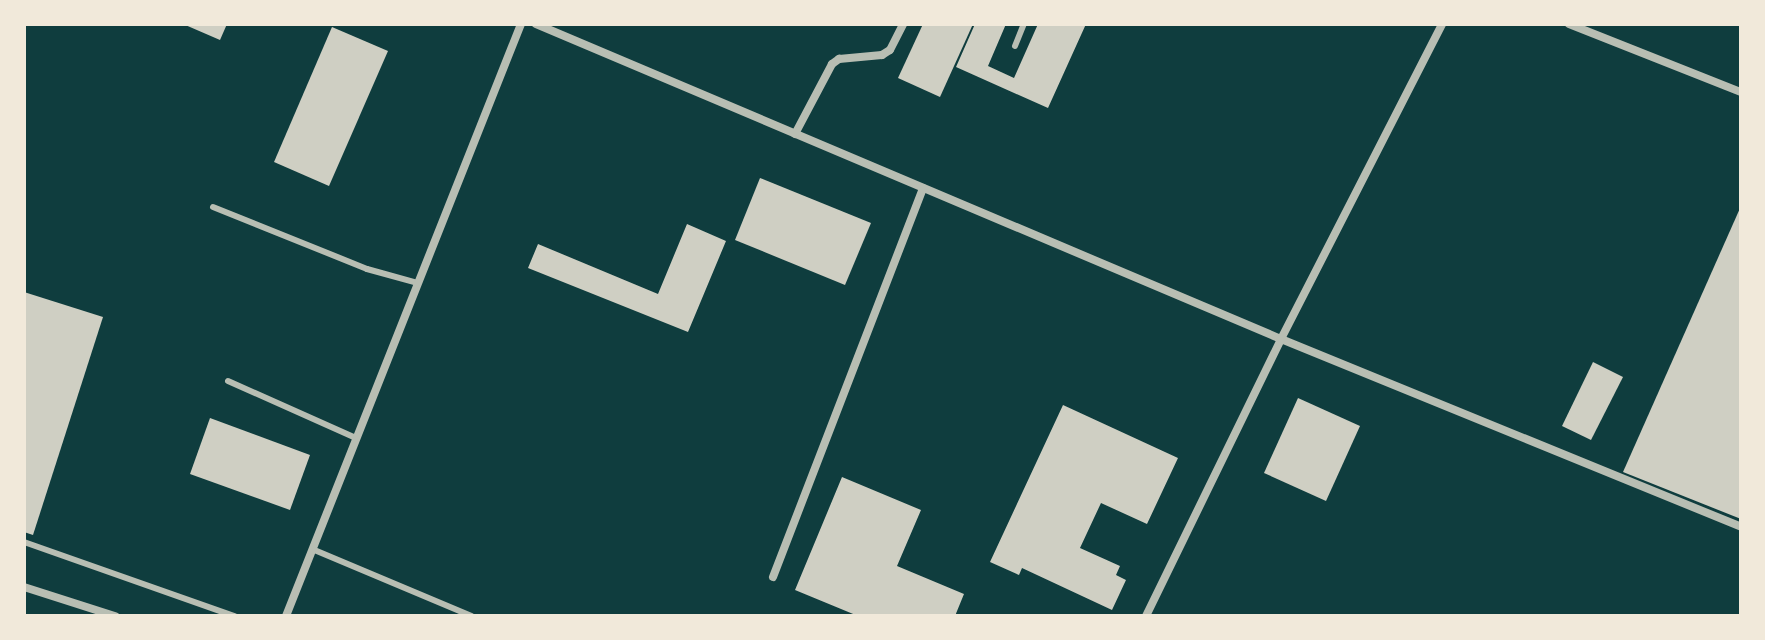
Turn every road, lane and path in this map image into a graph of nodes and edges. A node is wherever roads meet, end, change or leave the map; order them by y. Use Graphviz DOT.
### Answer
graph roads {
  1 [pos="521,24"];
  2 [pos="536,24"];
  3 [pos="903,24"];
  4 [pos="1024,24"];
  5 [pos="1442,24"];
  6 [pos="1569,24"];
  7 [pos="1015,46"];
  8 [pos="1741,92"];
  9 [pos="795,134"];
  10 [pos="923,188"];
  11 [pos="213,207"];
  12 [pos="418,283"];
  13 [pos="1281,339"];
  14 [pos="228,381"];
  15 [pos="356,438"];
  16 [pos="1741,527"];
  17 [pos="24,542"];
  18 [pos="312,549"];
  19 [pos="773,577"];
  20 [pos="24,587"];
  21 [pos="115,616"];
  22 [pos="234,616"];
  23 [pos="286,616"];
  24 [pos="471,616"];
  25 [pos="1146,616"];
  1 -- 12 [label="street"];
  2 -- 9 [label="street"];
  3 -- 9 [label="street"];
  4 -- 7 [label="lane"];
  5 -- 13 [label="street"];
  6 -- 8 [label="street"];
  9 -- 10 [label="street"];
  10 -- 13 [label="street"];
  10 -- 19 [label="street"];
  11 -- 12 [label="lane"];
  12 -- 15 [label="street"];
  13 -- 16 [label="street"];
  13 -- 25 [label="street"];
  14 -- 15 [label="lane"];
  15 -- 18 [label="street"];
  17 -- 22 [label="lane"];
  18 -- 23 [label="street"];
  18 -- 24 [label="lane"];
  20 -- 21 [label="street"];
}
